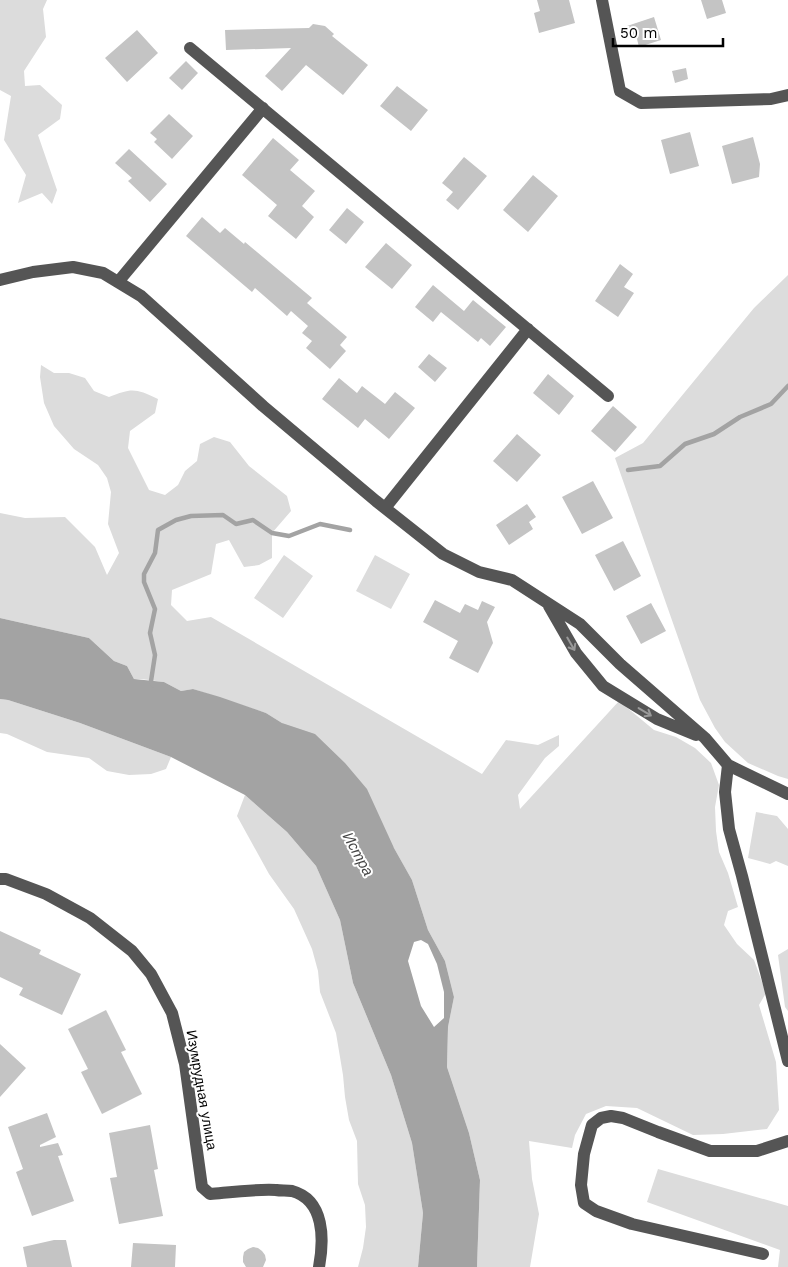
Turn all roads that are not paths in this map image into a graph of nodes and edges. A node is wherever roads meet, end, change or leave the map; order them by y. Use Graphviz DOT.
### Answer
graph roads {
  1 [pos="602,0"];
  2 [pos="190,48"];
  3 [pos="788,95"];
  4 [pos="263,108"];
  5 [pos="0,280"];
  6 [pos="118,282"];
  7 [pos="528,329"];
  8 [pos="608,396"];
  9 [pos="385,508"];
  10 [pos="546,602"];
  11 [pos="705,738"];
  12 [pos="728,765"];
  13 [pos="788,794"];
  14 [pos="0,878"];
  15 [pos="788,1062"];
  16 [pos="788,1141"];
  17 [pos="763,1254"];
  18 [pos="319,1267"];
  1 -- 3 [label="street"];
  2 -- 4 [label="street"];
  4 -- 6 [label="street"];
  4 -- 7 [label="street"];
  5 -- 6 [label="street"];
  6 -- 9 [label="street"];
  7 -- 8 [label="street"];
  7 -- 9 [label="street"];
  9 -- 10 [label="street"];
  10 -- 11 [label="street"];
  10 -- 11 [label="street, one-way"];
  11 -- 12 [label="street"];
  12 -- 13 [label="street"];
  12 -- 15 [label="street"];
  14 -- 18 [label="street, Изумрудная улица"];
  16 -- 17 [label="street"];
}
